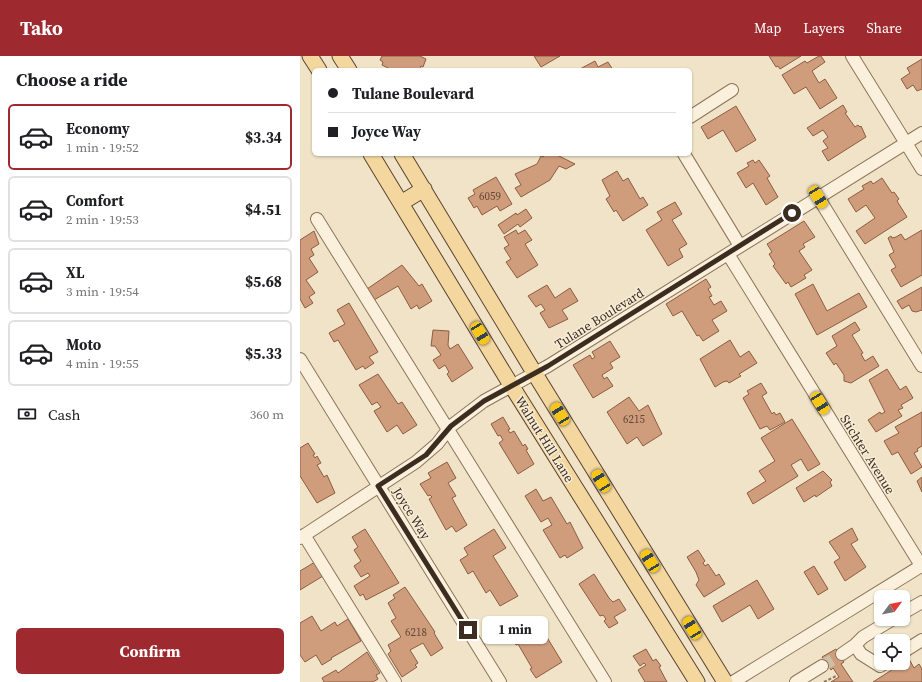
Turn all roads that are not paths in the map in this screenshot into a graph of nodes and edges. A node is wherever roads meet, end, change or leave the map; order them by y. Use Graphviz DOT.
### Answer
graph roads {
  1 [pos="310,56"];
  2 [pos="340,56"];
  3 [pos="852,56"];
  4 [pos="318,68"];
  5 [pos="348,68"];
  6 [pos="732,90"];
  7 [pos="692,116"];
  8 [pos="922,133"];
  9 [pos="906,143"];
  10 [pos="372,156"];
  11 [pos="403,156"];
  12 [pos="685,156"];
  13 [pos="922,169"];
  14 [pos="424,189"];
  15 [pos="818,197"];
  16 [pos="401,203"];
  17 [pos="317,219"];
  18 [pos="740,246"];
  19 [pos="728,254"];
  20 [pos="300,359"];
  21 [pos="922,366"];
  22 [pos="535,374"];
  23 [pos="511,385"];
  24 [pos="449,429"];
  25 [pos="378,486"];
  26 [pos="302,536"];
  27 [pos="922,566"];
  28 [pos="922,602"];
  29 [pos="910,609"];
  30 [pos="881,626"];
  31 [pos="922,640"];
  32 [pos="855,645"];
  33 [pos="910,648"];
  34 [pos="842,654"];
  35 [pos="874,662"];
  36 [pos="822,666"];
  37 [pos="395,682"];
  38 [pos="500,682"];
  39 [pos="605,682"];
  40 [pos="697,682"];
  41 [pos="725,682"];
  42 [pos="733,682"];
  43 [pos="796,682"];
  1 -- 4 [label="main road"];
  2 -- 5 [label="main road"];
  3 -- 9 [label="street"];
  6 -- 7 [label="street"];
  8 -- 9 [label="street, Tulane Boulevard"];
  9 -- 13 [label="street"];
  9 -- 15 [label="street, Tulane Boulevard"];
  10 -- 16 [label="main road, Walnut Hill Lane"];
  11 -- 14 [label="main road, Walnut Hill Lane"];
  12 -- 18 [label="street"];
  14 -- 16 [label="main road"];
  14 -- 22 [label="main road, Walnut Hill Lane"];
  15 -- 18 [label="street, Tulane Boulevard"];
  15 -- 21 [label="street"];
  16 -- 23 [label="main road, Walnut Hill Lane"];
  17 -- 24 [label="street"];
  18 -- 19 [label="street, Tulane Boulevard"];
  19 -- 22 [label="street, Tulane Boulevard"];
  19 -- 27 [label="street, Stichter Avenue"];
  20 -- 25 [label="street, Joyce Way"];
  22 -- 23 [label="street, Tulane Boulevard"];
  22 -- 41 [label="main road, Walnut Hill Lane"];
  23 -- 24 [label="street, Tulane Boulevard"];
  23 -- 40 [label="main road, Walnut Hill Lane"];
  24 -- 25 [label="street, Tulane Boulevard"];
  24 -- 39 [label="street"];
  25 -- 26 [label="street, Tulane Boulevard"];
  25 -- 38 [label="street, Joyce Way"];
  26 -- 37 [label="street"];
  27 -- 42 [label="street"];
  28 -- 29 [label="street"];
  30 -- 32 [label="street"];
  31 -- 33 [label="street"];
  32 -- 34 [label="street"];
  32 -- 35 [label="street"];
  36 -- 43 [label="street"];
}
